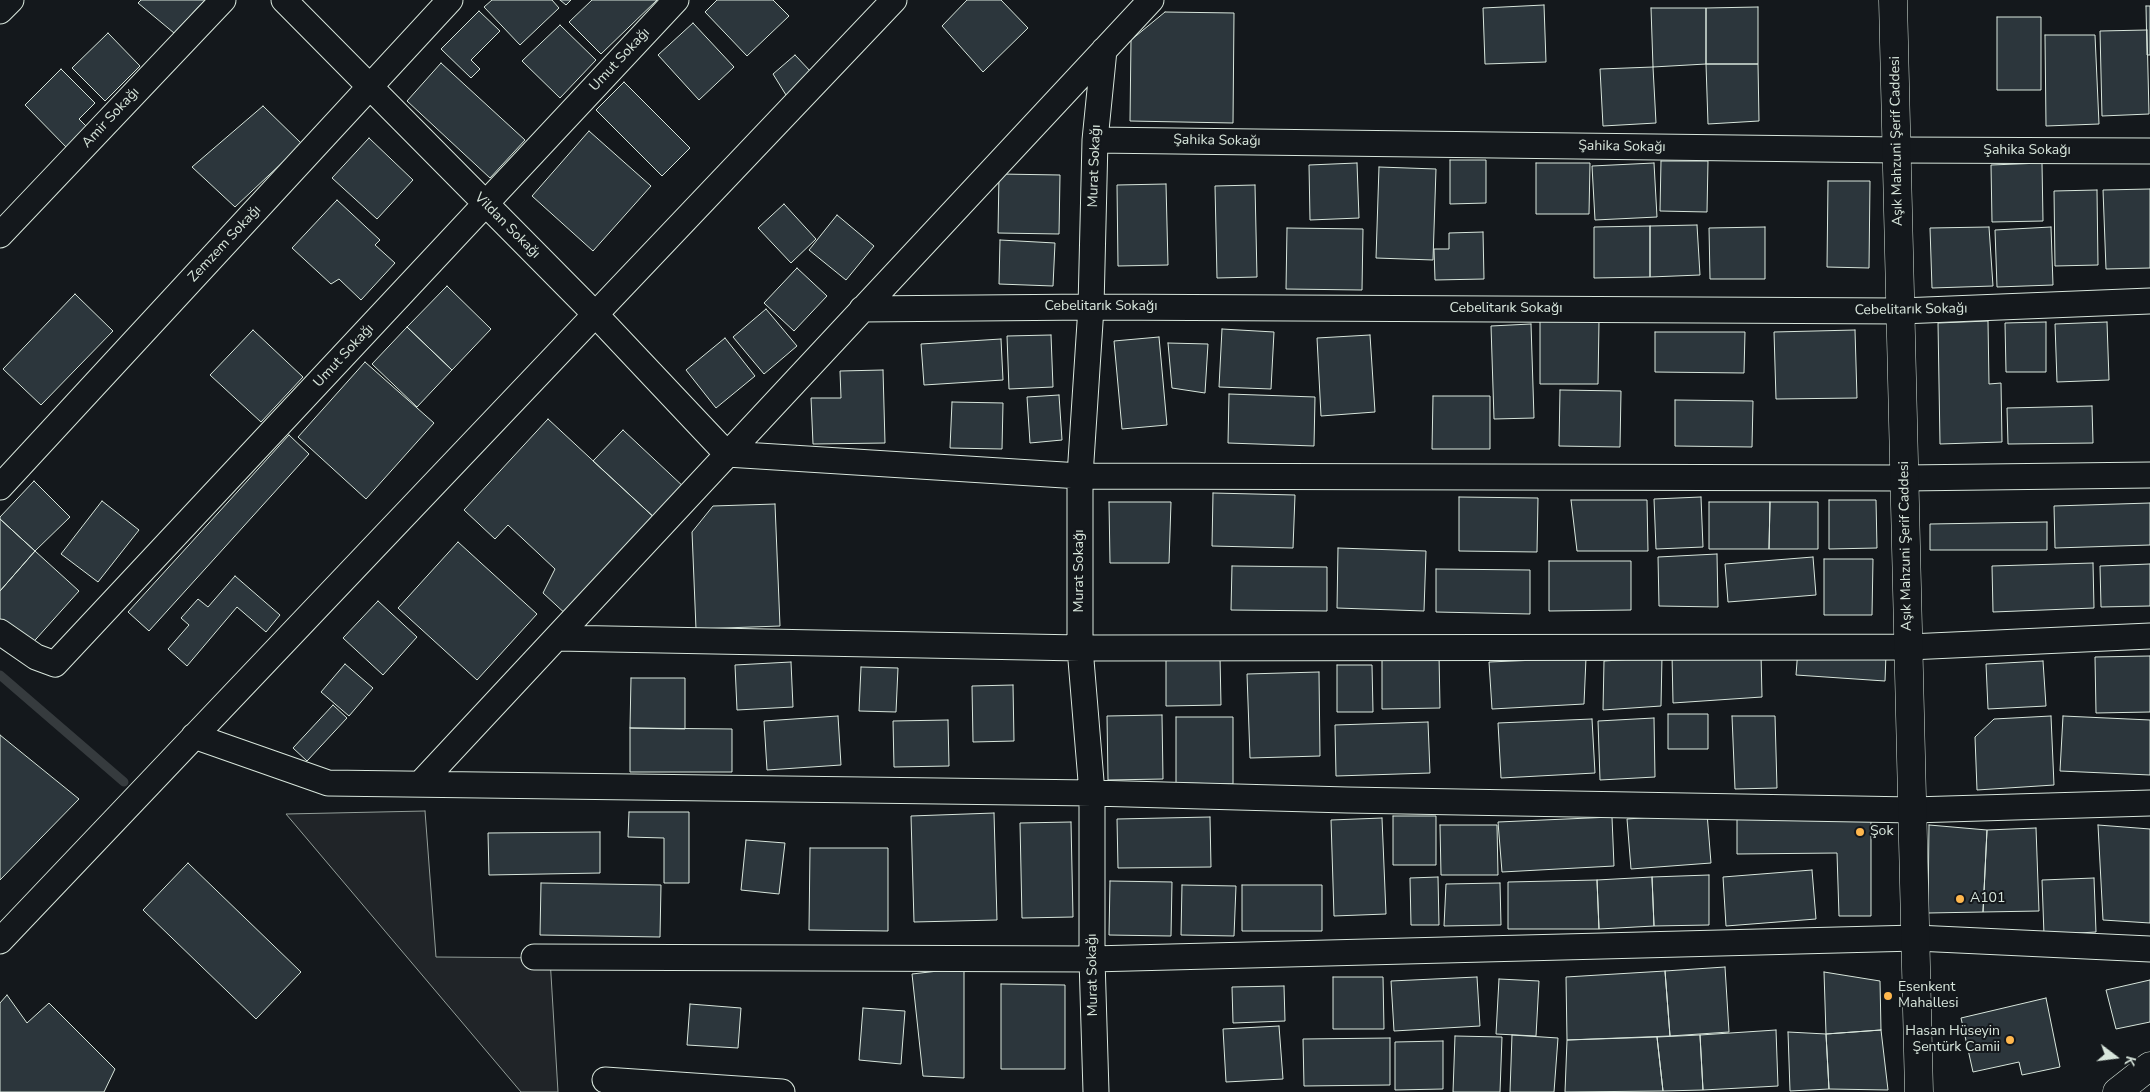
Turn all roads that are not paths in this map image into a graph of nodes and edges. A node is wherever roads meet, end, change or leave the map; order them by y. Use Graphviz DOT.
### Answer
graph roads {
  1 [pos="11,0"];
  2 [pos="223,0"];
  3 [pos="284,0"];
  4 [pos="450,0"];
  5 [pos="676,0"];
  6 [pos="894,0"];
  7 [pos="1151,0"];
  8 [pos="1894,0"];
  9 [pos="0,11"];
  10 [pos="1104,50"];
  11 [pos="371,86"];
  12 [pos="1094,140"];
  13 [pos="1897,150"];
  14 [pos="2150,151"];
  15 [pos="485,204"];
  16 [pos="0,236"];
  17 [pos="2150,302"];
  18 [pos="1091,307"];
  19 [pos="862,309"];
  20 [pos="1900,311"];
  21 [pos="596,314"];
  22 [pos="727,454"];
  23 [pos="2150,474"];
  24 [pos="1080,476"];
  25 [pos="1905,478"];
  26 [pos="0,487"];
  27 [pos="0,632"];
  28 [pos="2150,636"];
  29 [pos="557,638"];
  30 [pos="1909,647"];
  31 [pos="1080,648"];
  32 [pos="194,736"];
  33 [pos="420,784"];
  34 [pos="1092,793"];
  35 [pos="2150,803"];
  36 [pos="1912,810"];
  37 [pos="1916,938"];
  38 [pos="0,941"];
  39 [pos="2150,949"];
  40 [pos="534,957"];
  41 [pos="1092,959"];
  42 [pos="2144,1077"];
  43 [pos="605,1080"];
  44 [pos="782,1092"];
  45 [pos="1096,1092"];
  46 [pos="1919,1092"];
  47 [pos="2117,1092"];
  1 -- 9 [label="street"];
  2 -- 16 [label="street, Amir Sokağı"];
  3 -- 11 [label="street, Vildan Sokağı"];
  4 -- 11 [label="street, Zemzem Sokağı"];
  5 -- 15 [label="street, Umut Sokağı"];
  6 -- 21 [label="street"];
  7 -- 10 [label="street"];
  8 -- 13 [label="main road, Aşık Mahzuni Şerif Caddesi"];
  10 -- 12 [label="street, Murat Sokağı"];
  10 -- 19 [label="street"];
  11 -- 15 [label="street, Vildan Sokağı"];
  11 -- 26 [label="street, Zemzem Sokağı"];
  12 -- 13 [label="street, Şahika Sokağı"];
  12 -- 18 [label="street, Murat Sokağı"];
  13 -- 14 [label="street, Şahika Sokağı"];
  13 -- 20 [label="main road, Aşık Mahzuni Şerif Caddesi"];
  15 -- 21 [label="street, Vildan Sokağı"];
  15 -- 27 [label="street, Umut Sokağı"];
  17 -- 20 [label="street, Cebelitarık Sokağı"];
  18 -- 19 [label="street, Cebelitarık Sokağı"];
  18 -- 20 [label="street, Cebelitarık Sokağı"];
  18 -- 24 [label="street, Murat Sokağı"];
  19 -- 22 [label="street"];
  20 -- 25 [label="main road, Aşık Mahzuni Şerif Caddesi"];
  21 -- 22 [label="street, Vildan Sokağı"];
  21 -- 32 [label="street"];
  22 -- 24 [label="street"];
  22 -- 29 [label="street"];
  23 -- 25 [label="street"];
  24 -- 25 [label="street"];
  24 -- 31 [label="street, Murat Sokağı"];
  25 -- 30 [label="main road, Aşık Mahzuni Şerif Caddesi"];
  28 -- 30 [label="street"];
  29 -- 31 [label="street"];
  29 -- 33 [label="street"];
  30 -- 31 [label="street"];
  30 -- 36 [label="main road, Aşık Mahzuni Şerif Caddesi"];
  31 -- 34 [label="street, Murat Sokağı"];
  32 -- 33 [label="street"];
  32 -- 38 [label="street"];
  33 -- 34 [label="street"];
  34 -- 36 [label="street"];
  34 -- 41 [label="street, Murat Sokağı"];
  35 -- 36 [label="street"];
  36 -- 37 [label="main road, Aşık Mahzuni Şerif Caddesi"];
  37 -- 39 [label="street"];
  37 -- 41 [label="street"];
  37 -- 46 [label="main road, Aşık Mahzuni Şerif Caddesi"];
  40 -- 41 [label="street"];
  41 -- 45 [label="street, Murat Sokağı"];
  42 -- 47 [label="main road"];
  43 -- 44 [label="street"];
}
